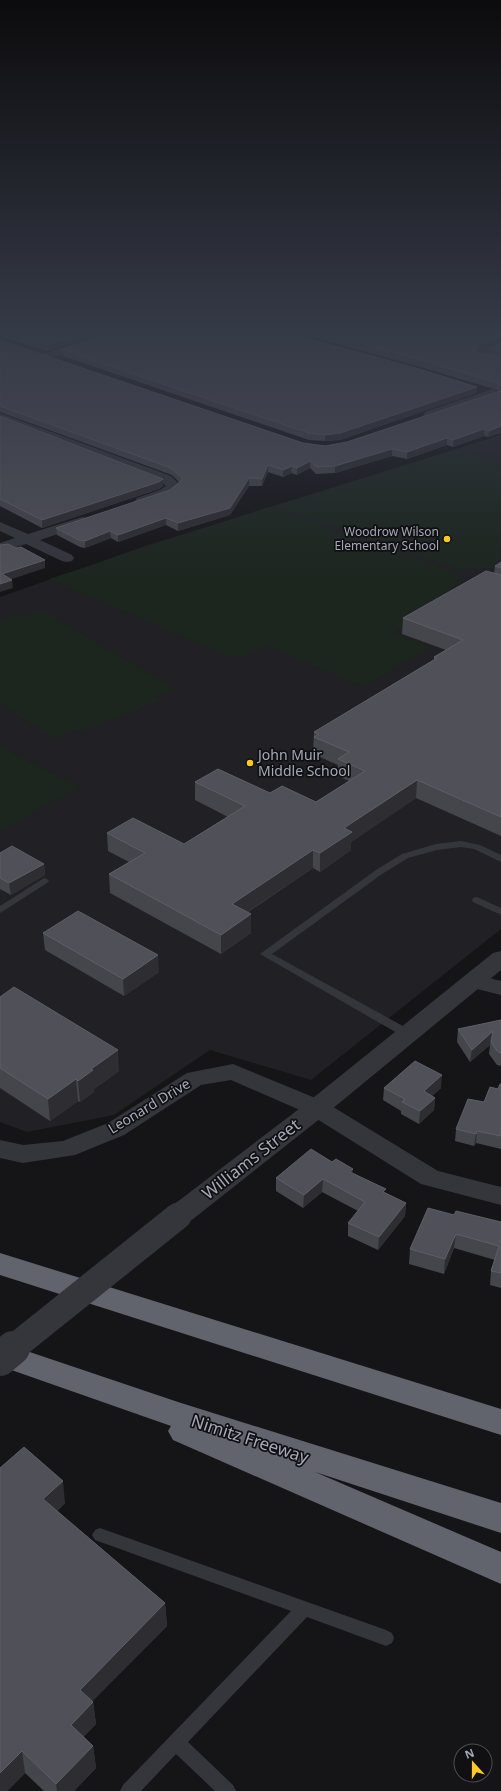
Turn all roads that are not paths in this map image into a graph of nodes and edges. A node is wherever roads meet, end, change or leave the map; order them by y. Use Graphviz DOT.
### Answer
graph roads {
  1 [pos="430,415"];
  2 [pos="0,417"];
  3 [pos="416,419"];
  4 [pos="128,506"];
  5 [pos="98,516"];
  6 [pos="0,526"];
  7 [pos="28,539"];
  8 [pos="0,548"];
  9 [pos="67,558"];
  10 [pos="501,859"];
  11 [pos="44,881"];
  12 [pos="477,900"];
  13 [pos="0,910"];
  14 [pos="501,912"];
  15 [pos="501,958"];
  16 [pos="473,981"];
  17 [pos="501,988"];
  18 [pos="408,1034"];
  19 [pos="317,1108"];
  20 [pos="0,1149"];
  21 [pos="501,1196"];
  22 [pos="0,1264"];
  23 [pos="0,1354"];
  24 [pos="0,1359"];
  25 [pos="53,1373"];
  26 [pos="501,1422"];
  27 [pos="501,1518"];
  28 [pos="100,1535"];
  29 [pos="501,1568"];
  30 [pos="304,1609"];
  31 [pos="386,1638"];
  32 [pos="176,1742"];
  33 [pos="128,1791"];
  34 [pos="227,1791"];
  1 -- 3 [label="street"];
  2 -- 4 [label="street"];
  5 -- 7 [label="street"];
  6 -- 7 [label="street"];
  7 -- 8 [label="street"];
  7 -- 9 [label="street"];
  10 -- 18 [label="lane"];
  11 -- 13 [label="lane"];
  12 -- 14 [label="lane"];
  15 -- 16 [label="street, Williams Street"];
  16 -- 17 [label="street"];
  16 -- 18 [label="street, Williams Street"];
  18 -- 19 [label="street, Williams Street"];
  19 -- 20 [label="street, Leonard Drive"];
  19 -- 21 [label="street, Leonard Drive"];
  19 -- 24 [label="street, Williams Street, bridge"];
  22 -- 26 [label="highway"];
  23 -- 25 [label="highway, Nimitz Freeway"];
  25 -- 27 [label="highway, Nimitz Freeway"];
  25 -- 29 [label="highway"];
  28 -- 30 [label="lane"];
  30 -- 31 [label="lane"];
  30 -- 32 [label="lane"];
  32 -- 33 [label="lane"];
  32 -- 34 [label="lane"];
}
